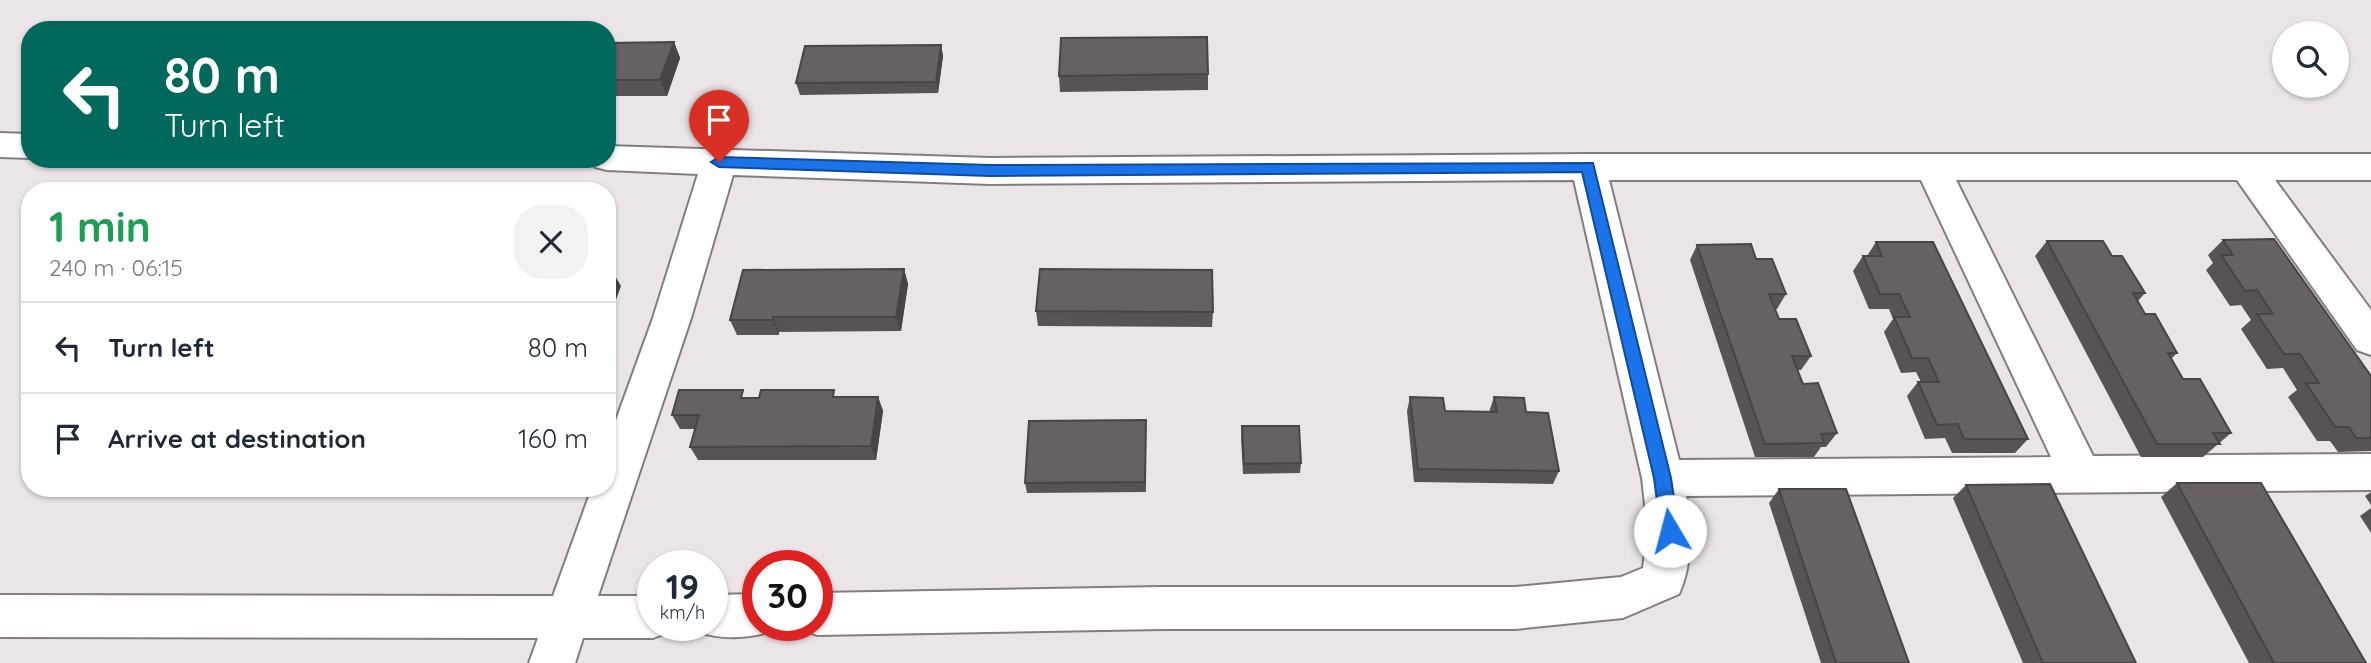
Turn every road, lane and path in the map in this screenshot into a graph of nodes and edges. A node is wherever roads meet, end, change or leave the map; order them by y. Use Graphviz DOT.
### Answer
graph roads {
  1 [pos="0,145"];
  2 [pos="21,146"];
  3 [pos="616,159"];
  4 [pos="719,162"];
  5 [pos="2371,166"];
  6 [pos="1588,167"];
  7 [pos="1932,167"];
  8 [pos="2247,167"];
  9 [pos="2371,339"];
  10 [pos="2371,472"];
  11 [pos="616,474"];
  12 [pos="2081,475"];
  13 [pos="1662,478"];
  14 [pos="608,497"];
  15 [pos="833,614"];
  16 [pos="0,616"];
  17 [pos="637,617"];
  18 [pos="565,618"];
  19 [pos="552,663"];
  1 -- 2 [label="street"];
  3 -- 4 [label="street"];
  4 -- 6 [label="street"];
  4 -- 11 [label="street"];
  5 -- 8 [label="street"];
  6 -- 7 [label="street"];
  6 -- 13 [label="street"];
  7 -- 8 [label="street"];
  7 -- 12 [label="street"];
  8 -- 9 [label="street"];
  10 -- 12 [label="street"];
  12 -- 13 [label="street"];
  13 -- 15 [label="street"];
  14 -- 18 [label="street"];
  16 -- 18 [label="street"];
  17 -- 18 [label="street"];
  18 -- 19 [label="street"];
}
